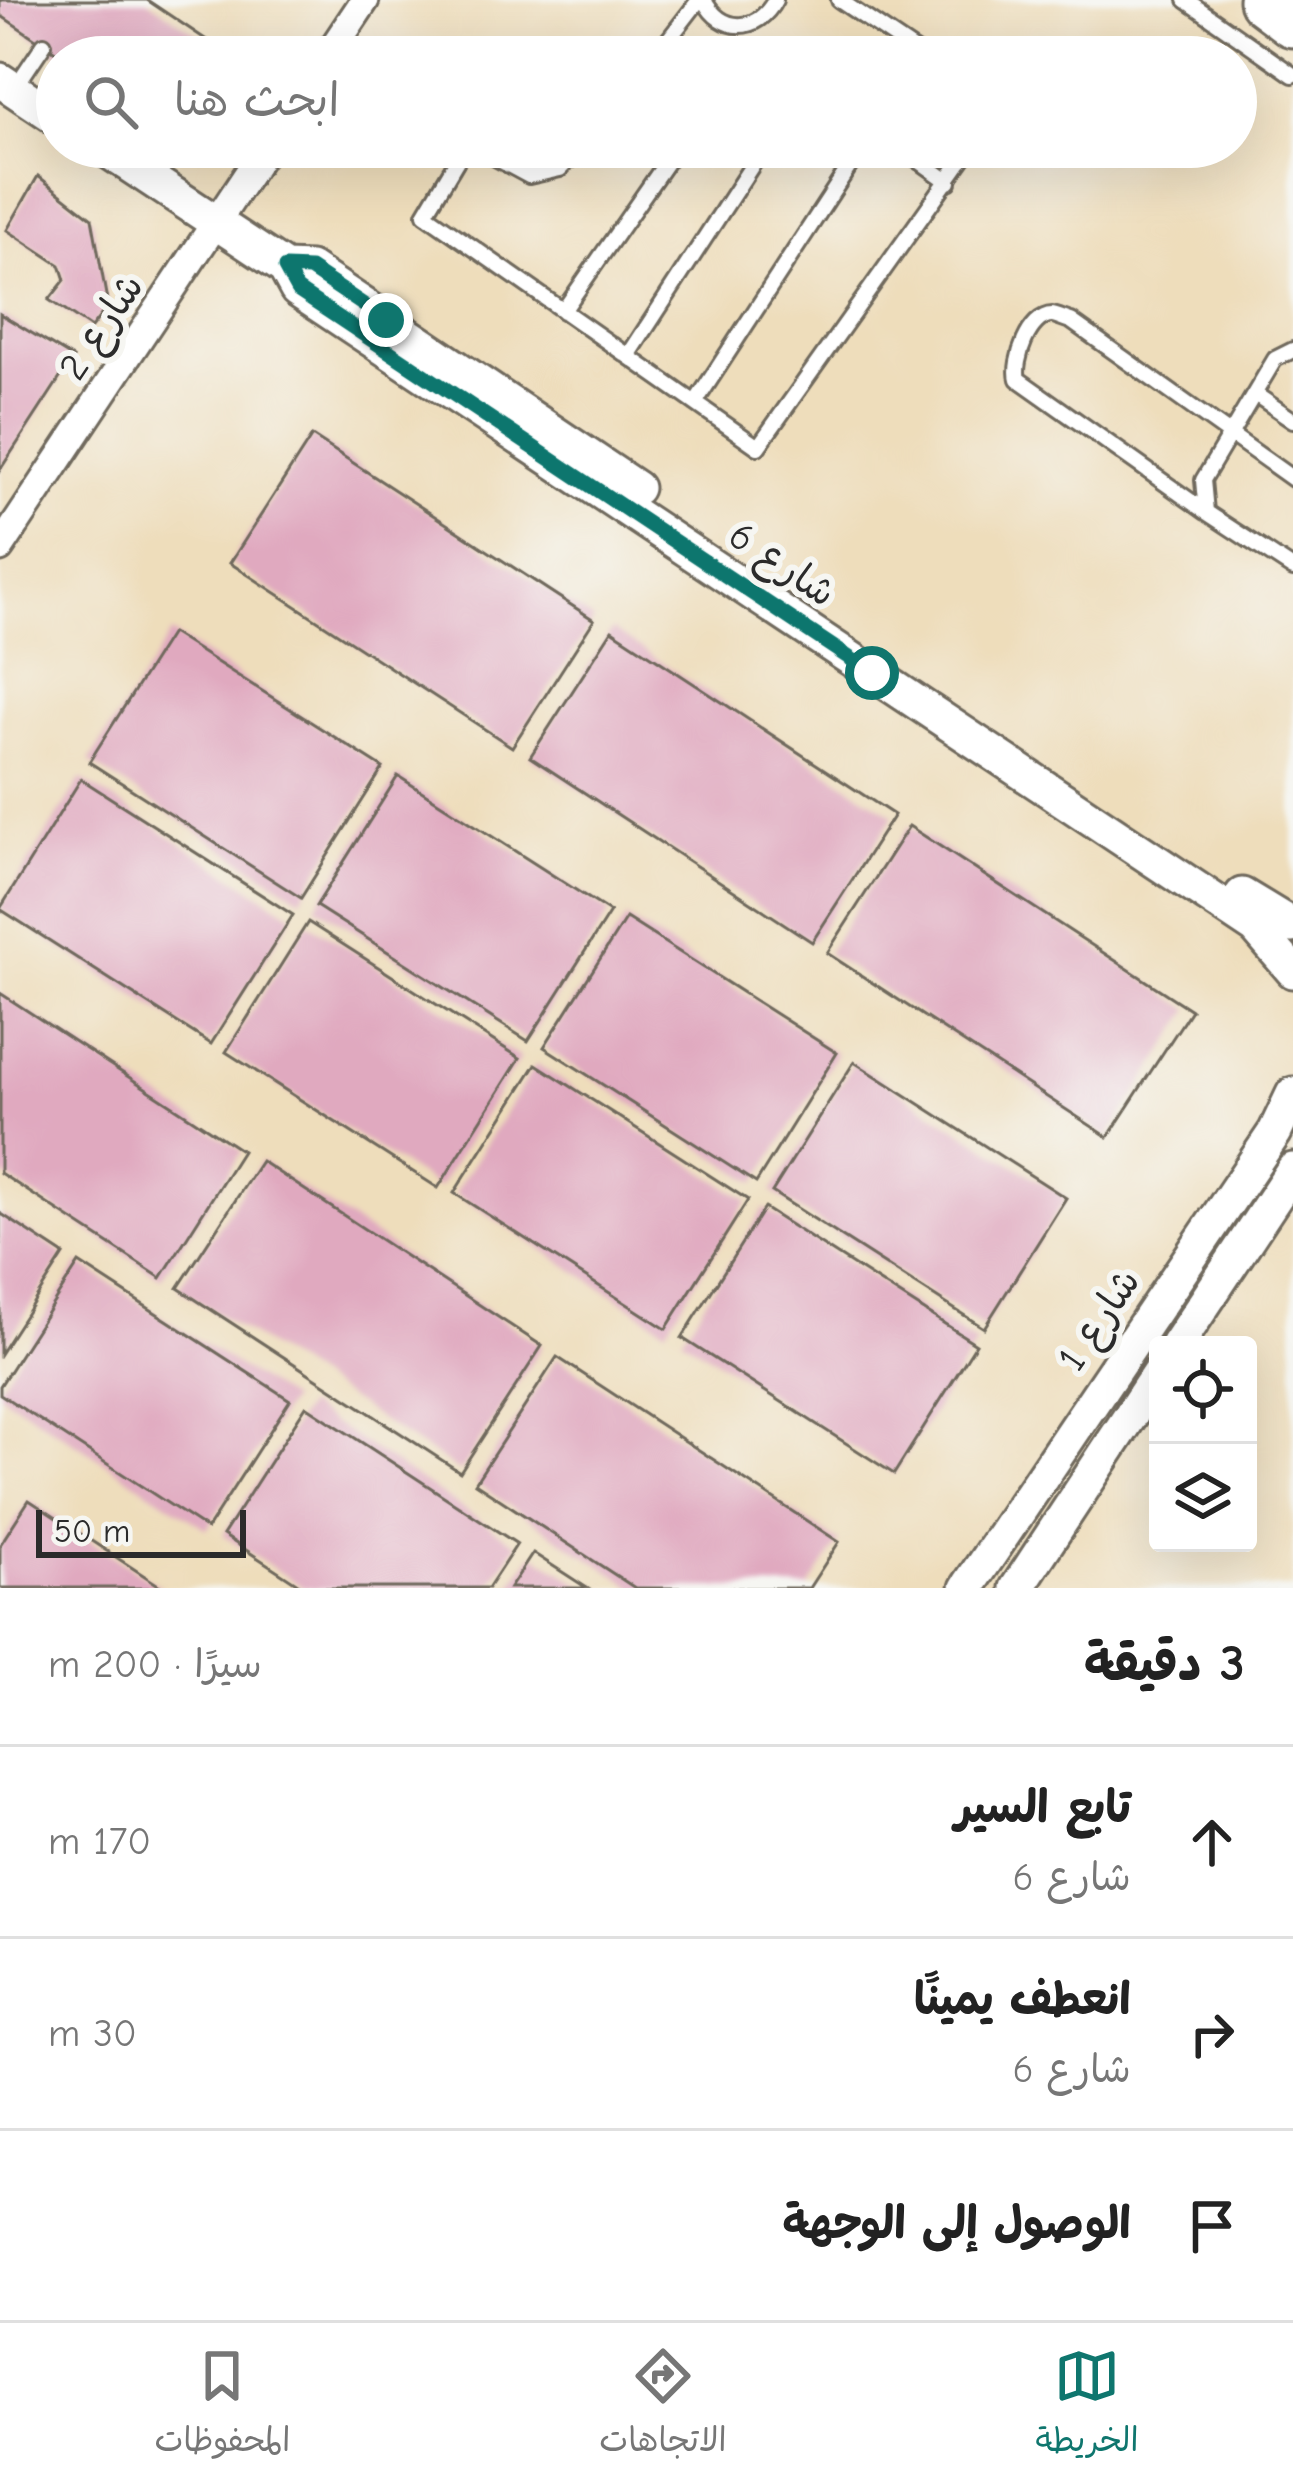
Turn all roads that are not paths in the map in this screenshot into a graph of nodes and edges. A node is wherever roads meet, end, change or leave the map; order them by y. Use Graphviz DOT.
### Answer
graph roads {
  1 [pos="365,0"];
  2 [pos="701,0"];
  3 [pos="776,0"];
  4 [pos="838,0"];
  5 [pos="1186,0"];
  6 [pos="1265,0"];
  7 [pos="1293,21"];
  8 [pos="344,36"];
  9 [pos="672,36"];
  10 [pos="892,36"];
  11 [pos="1237,36"];
  12 [pos="1257,50"];
  13 [pos="36,53"];
  14 [pos="1293,75"];
  15 [pos="7,85"];
  16 [pos="36,104"];
  17 [pos="134,168"];
  18 [pos="252,168"];
  19 [pos="452,168"];
  20 [pos="515,168"];
  21 [pos="561,168"];
  22 [pos="662,168"];
  23 [pos="750,168"];
  24 [pos="848,168"];
  25 [pos="929,168"];
  26 [pos="958,168"];
  27 [pos="949,182"];
  28 [pos="216,222"];
  29 [pos="285,268"];
  30 [pos="563,310"];
  31 [pos="1293,350"];
  32 [pos="628,356"];
  33 [pos="1255,394"];
  34 [pos="695,403"];
  35 [pos="1293,420"];
  36 [pos="1231,434"];
  37 [pos="1293,479"];
  38 [pos="1206,512"];
  39 [pos="0,548"];
  40 [pos="1293,569"];
  41 [pos="1293,926"];
  42 [pos="1293,971"];
  43 [pos="1293,1094"];
  44 [pos="1293,1170"];
  45 [pos="1184,1336"];
  46 [pos="1149,1389"];
  47 [pos="967,1588"];
  48 [pos="1017,1588"];
  1 -- 8 [label="street"];
  2 -- 3 [label="lane"];
  2 -- 9 [label="lane"];
  4 -- 10 [label="lane"];
  5 -- 11 [label="lane"];
  6 -- 7 [label="highway"];
  12 -- 14 [label="lane"];
  13 -- 15 [label="lane"];
  15 -- 16 [label="street"];
  17 -- 28 [label="street, شارع 6"];
  18 -- 28 [label="street, شارع 2"];
  19 -- 30 [label="lane"];
  20 -- 21 [label="lane"];
  22 -- 30 [label="lane"];
  23 -- 32 [label="lane"];
  24 -- 34 [label="lane"];
  25 -- 27 [label="lane"];
  26 -- 27 [label="lane"];
  27 -- 34 [label="lane"];
  28 -- 29 [label="street, شارع 6"];
  28 -- 39 [label="street, شارع 2"];
  29 -- 41 [label="street, شارع 6"];
  29 -- 42 [label="street, شارع 6"];
  30 -- 32 [label="lane"];
  31 -- 33 [label="lane"];
  32 -- 34 [label="lane"];
  33 -- 35 [label="lane"];
  33 -- 36 [label="lane"];
  36 -- 37 [label="lane"];
  36 -- 38 [label="lane"];
  36 -- 38 [label="lane"];
  38 -- 40 [label="lane"];
  43 -- 47 [label="street, شارع 1"];
  44 -- 45 [label="street, شارع 1"];
  46 -- 48 [label="street, شارع 1"];
}
